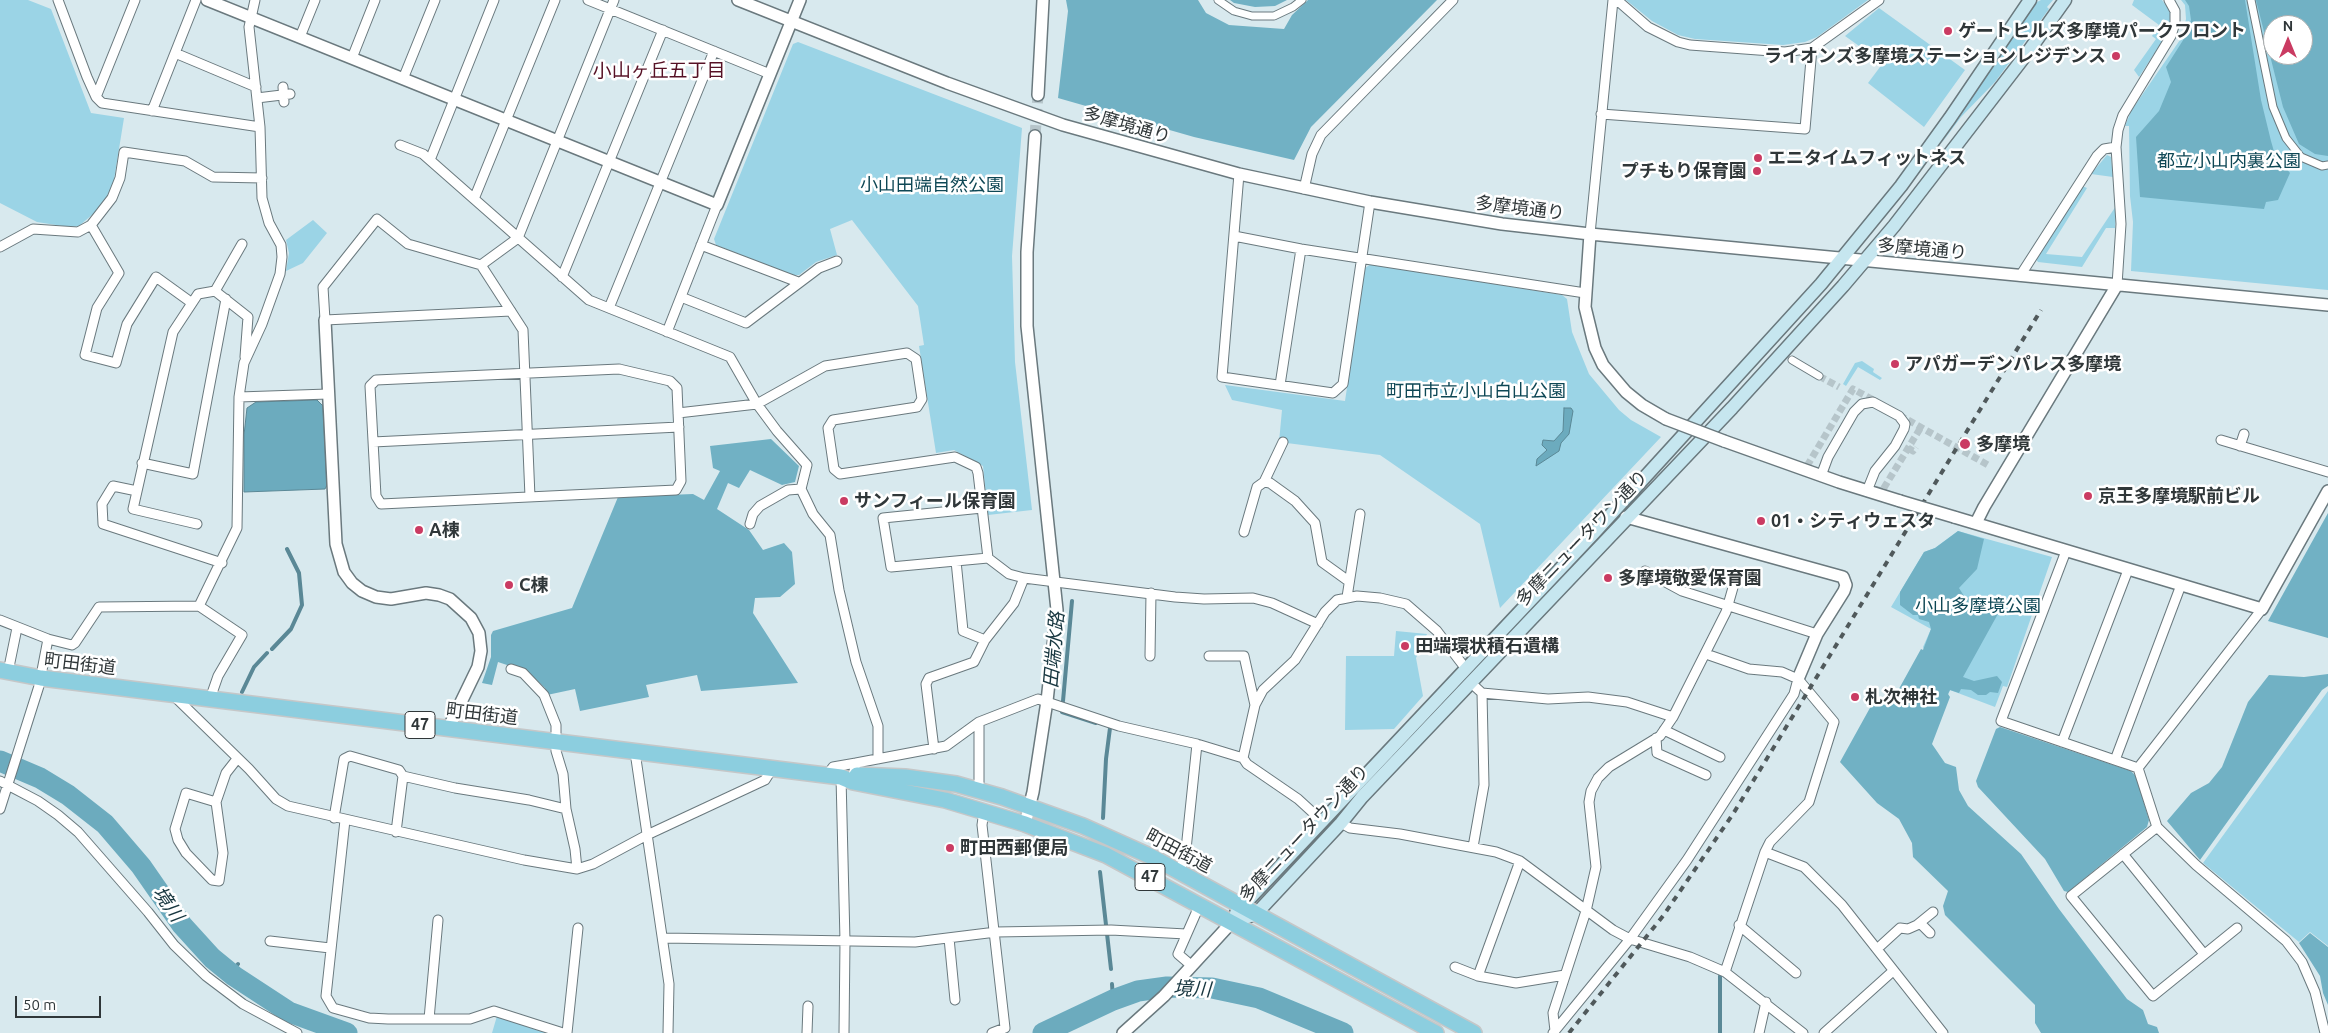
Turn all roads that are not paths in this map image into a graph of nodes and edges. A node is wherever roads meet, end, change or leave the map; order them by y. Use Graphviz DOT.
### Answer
graph roads {
  1 [pos="58,0"];
  2 [pos="135,0"];
  3 [pos="196,0"];
  4 [pos="207,0"];
  5 [pos="255,0"];
  6 [pos="315,0"];
  7 [pos="375,0"];
  8 [pos="435,0"];
  9 [pos="494,0"];
  10 [pos="555,0"];
  11 [pos="588,0"];
  12 [pos="614,0"];
  13 [pos="738,0"];
  14 [pos="800,0"];
  15 [pos="1043,0"];
  16 [pos="1218,0"];
  17 [pos="1302,0"];
  18 [pos="1453,0"];
  19 [pos="1613,0"];
  20 [pos="1617,0"];
  21 [pos="1879,0"];
  22 [pos="2030,0"];
  23 [pos="2065,0"];
  24 [pos="2169,0"];
  25 [pos="2251,0"];
  26 [pos="611,9"];
  27 [pos="250,17"];
  28 [pos="792,21"];
  29 [pos="663,30"];
  30 [pos="300,37"];
  31 [pos="1812,48"];
  32 [pos="714,51"];
  33 [pos="175,53"];
  34 [pos="352,58"];
  35 [pos="770,74"];
  36 [pos="403,79"];
  37 [pos="256,87"];
  38 [pos="285,95"];
  39 [pos="1038,95"];
  40 [pos="96,97"];
  41 [pos="257,98"];
  42 [pos="455,100"];
  43 [pos="152,111"];
  44 [pos="1601,114"];
  45 [pos="507,120"];
  46 [pos="260,127"];
  47 [pos="1034,136"];
  48 [pos="558,141"];
  49 [pos="400,145"];
  50 [pos="2116,147"];
  51 [pos="430,160"];
  52 [pos="610,162"];
  53 [pos="2328,165"];
  54 [pos="1239,174"];
  55 [pos="262,178"];
  56 [pos="660,182"];
  57 [pos="1304,189"];
  58 [pos="474,199"];
  59 [pos="1370,202"];
  60 [pos="717,205"];
  61 [pos="90,225"];
  62 [pos="1590,234"];
  63 [pos="1234,236"];
  64 [pos="518,238"];
  65 [pos="242,244"];
  66 [pos="701,245"];
  67 [pos="0,247"];
  68 [pos="1301,249"];
  69 [pos="1362,258"];
  70 [pos="1842,259"];
  71 [pos="837,261"];
  72 [pos="1864,261"];
  73 [pos="481,265"];
  74 [pos="2020,276"];
  75 [pos="562,277"];
  76 [pos="798,282"];
  77 [pos="2117,285"];
  78 [pos="215,291"];
  79 [pos="1584,292"];
  80 [pos="681,297"];
  81 [pos="226,299"];
  82 [pos="192,303"];
  83 [pos="2328,306"];
  84 [pos="609,308"];
  85 [pos="511,311"];
  86 [pos="325,320"];
  87 [pos="667,332"];
  88 [pos="1792,360"];
  89 [pos="244,363"];
  90 [pos="525,374"];
  91 [pos="1819,376"];
  92 [pos="1280,385"];
  93 [pos="328,394"];
  94 [pos="239,397"];
  95 [pos="757,404"];
  96 [pos="678,413"];
  97 [pos="679,427"];
  98 [pos="528,434"];
  99 [pos="2244,434"];
  100 [pos="2221,440"];
  101 [pos="373,442"];
  102 [pos="1283,442"];
  103 [pos="2240,446"];
  104 [pos="142,463"];
  105 [pos="2328,472"];
  106 [pos="1821,476"];
  107 [pos="1264,482"];
  108 [pos="801,488"];
  109 [pos="137,491"];
  110 [pos="1867,491"];
  111 [pos="2328,491"];
  112 [pos="530,497"];
  113 [pos="982,508"];
  114 [pos="1360,514"];
  115 [pos="1626,517"];
  116 [pos="1976,523"];
  117 [pos="197,524"];
  118 [pos="750,524"];
  119 [pos="1244,532"];
  120 [pos="2066,551"];
  121 [pos="988,558"];
  122 [pos="956,560"];
  123 [pos="222,563"];
  124 [pos="2128,570"];
  125 [pos="1645,571"];
  126 [pos="1736,577"];
  127 [pos="1024,578"];
  128 [pos="1348,580"];
  129 [pos="1055,582"];
  130 [pos="2181,585"];
  131 [pos="1151,593"];
  132 [pos="1346,597"];
  133 [pos="200,606"];
  134 [pos="1728,607"];
  135 [pos="2262,609"];
  136 [pos="0,620"];
  137 [pos="1318,624"];
  138 [pos="17,628"];
  139 [pos="1817,634"];
  140 [pos="48,639"];
  141 [pos="985,640"];
  142 [pos="1706,654"];
  143 [pos="1150,656"];
  144 [pos="1209,656"];
  145 [pos="511,669"];
  146 [pos="1466,669"];
  147 [pos="4,671"];
  148 [pos="41,678"];
  149 [pos="1798,679"];
  150 [pos="1470,682"];
  151 [pos="1482,693"];
  152 [pos="172,694"];
  153 [pos="210,699"];
  154 [pos="1047,701"];
  155 [pos="1255,705"];
  156 [pos="1673,718"];
  157 [pos="979,722"];
  158 [pos="448,729"];
  159 [pos="1664,730"];
  160 [pos="1656,738"];
  161 [pos="556,742"];
  162 [pos="2062,742"];
  163 [pos="1197,744"];
  164 [pos="934,749"];
  165 [pos="635,752"];
  166 [pos="1720,757"];
  167 [pos="1243,758"];
  168 [pos="237,759"];
  169 [pos="878,759"];
  170 [pos="2115,760"];
  171 [pos="2138,768"];
  172 [pos="772,769"];
  173 [pos="844,773"];
  174 [pos="1706,775"];
  175 [pos="403,776"];
  176 [pos="0,781"];
  177 [pos="10,782"];
  178 [pos="979,790"];
  179 [pos="216,802"];
  180 [pos="1029,806"];
  181 [pos="0,809"];
  182 [pos="566,809"];
  183 [pos="984,811"];
  184 [pos="334,818"];
  185 [pos="345,820"];
  186 [pos="1322,821"];
  187 [pos="1025,824"];
  188 [pos="1340,824"];
  189 [pos="2157,826"];
  190 [pos="396,832"];
  191 [pos="647,835"];
  192 [pos="1473,847"];
  193 [pos="1765,852"];
  194 [pos="2123,854"];
  195 [pos="1520,861"];
  196 [pos="577,870"];
  197 [pos="1178,872"];
  198 [pos="1200,904"];
  199 [pos="1241,906"];
  200 [pos="1586,911"];
  201 [pos="1933,912"];
  202 [pos="1256,914"];
  203 [pos="438,920"];
  204 [pos="1232,922"];
  205 [pos="1920,922"];
  206 [pos="1739,925"];
  207 [pos="578,928"];
  208 [pos="2237,928"];
  209 [pos="996,932"];
  210 [pos="1930,933"];
  211 [pos="1186,934"];
  212 [pos="663,938"];
  213 [pos="949,938"];
  214 [pos="1630,939"];
  215 [pos="270,941"];
  216 [pos="845,941"];
  217 [pos="330,948"];
  218 [pos="1877,949"];
  219 [pos="2204,954"];
  220 [pos="1191,966"];
  221 [pos="1455,967"];
  222 [pos="1894,971"];
  223 [pos="1726,972"];
  224 [pos="1796,973"];
  225 [pos="1565,975"];
  226 [pos="1478,976"];
  227 [pos="955,1000"];
  228 [pos="1766,1002"];
  229 [pos="808,1006"];
  230 [pos="428,1019"];
  231 [pos="1554,1032"];
  232 [pos="297,1033"];
  233 [pos="565,1033"];
  234 [pos="668,1033"];
  235 [pos="807,1033"];
  236 [pos="844,1033"];
  237 [pos="992,1033"];
  238 [pos="1123,1033"];
  239 [pos="1436,1033"];
  240 [pos="1474,1033"];
  241 [pos="1760,1033"];
  242 [pos="1802,1033"];
  243 [pos="1824,1033"];
  244 [pos="1943,1033"];
  245 [pos="2325,1033"];
  1 -- 40 [label="street"];
  2 -- 40 [label="street"];
  3 -- 33 [label="street"];
  4 -- 27 [label="street"];
  5 -- 27 [label="street"];
  6 -- 30 [label="street"];
  7 -- 34 [label="street"];
  8 -- 36 [label="street"];
  9 -- 42 [label="street"];
  10 -- 45 [label="street"];
  11 -- 26 [label="street"];
  12 -- 26 [label="street"];
  13 -- 28 [label="street, 多摩境通り"];
  14 -- 28 [label="street"];
  15 -- 39 [label="street"];
  16 -- 17 [label="street"];
  18 -- 57 [label="street"];
  19 -- 44 [label="street"];
  20 -- 31 [label="street"];
  21 -- 31 [label="street"];
  22 -- 70 [label="main road, 多摩ニュータウン通り"];
  23 -- 72 [label="main road, 多摩ニュータウン通り"];
  24 -- 50 [label="street"];
  25 -- 53 [label="street"];
  26 -- 29 [label="street"];
  26 -- 48 [label="street"];
  27 -- 30 [label="street"];
  27 -- 37 [label="street"];
  28 -- 35 [label="street"];
  28 -- 54 [label="street, 多摩境通り"];
  29 -- 32 [label="street"];
  29 -- 52 [label="street"];
  30 -- 34 [label="street"];
  31 -- 44 [label="street"];
  32 -- 35 [label="street"];
  32 -- 56 [label="street"];
  33 -- 37 [label="street"];
  33 -- 43 [label="street"];
  34 -- 36 [label="street"];
  35 -- 60 [label="street"];
  36 -- 42 [label="street"];
  37 -- 41 [label="street"];
  38 -- 41 [label="street"];
  40 -- 43 [label="street"];
  41 -- 46 [label="street"];
  42 -- 45 [label="street"];
  42 -- 51 [label="street"];
  43 -- 46 [label="street"];
  44 -- 62 [label="street"];
  45 -- 48 [label="street"];
  45 -- 58 [label="street"];
  46 -- 55 [label="street"];
  47 -- 129 [label="street"];
  48 -- 52 [label="street"];
  48 -- 64 [label="street"];
  49 -- 51 [label="street"];
  50 -- 74 [label="street"];
  50 -- 77 [label="street"];
  51 -- 58 [label="street"];
  52 -- 56 [label="street"];
  52 -- 75 [label="street"];
  54 -- 57 [label="street, 多摩境通り"];
  54 -- 63 [label="street"];
  55 -- 61 [label="street"];
  55 -- 89 [label="street"];
  56 -- 60 [label="street"];
  56 -- 84 [label="street"];
  57 -- 59 [label="street, 多摩境通り"];
  58 -- 64 [label="street"];
  59 -- 62 [label="street, 多摩境通り"];
  59 -- 69 [label="street"];
  60 -- 66 [label="street"];
  61 -- 67 [label="street"];
  61 -- 82 [label="street"];
  62 -- 70 [label="street, 多摩境通り"];
  62 -- 79 [label="street"];
  63 -- 68 [label="street"];
  63 -- 92 [label="street"];
  64 -- 73 [label="street"];
  64 -- 75 [label="street"];
  65 -- 78 [label="street"];
  66 -- 76 [label="street"];
  66 -- 80 [label="street"];
  68 -- 69 [label="street"];
  68 -- 92 [label="street"];
  69 -- 79 [label="street"];
  69 -- 92 [label="street"];
  70 -- 72 [label="street, 多摩境通り"];
  70 -- 146 [label="main road, 多摩ニュータウン通り"];
  71 -- 76 [label="street"];
  72 -- 74 [label="street, 多摩境通り"];
  72 -- 115 [label="main road, 多摩ニュータウン通り"];
  73 -- 85 [label="street"];
  73 -- 86 [label="street"];
  74 -- 77 [label="street, 多摩境通り"];
  75 -- 84 [label="street"];
  76 -- 80 [label="street"];
  77 -- 83 [label="street, 多摩境通り"];
  77 -- 116 [label="street"];
  78 -- 81 [label="street"];
  78 -- 82 [label="street"];
  79 -- 106 [label="street, bridge"];
  80 -- 87 [label="street"];
  81 -- 89 [label="street"];
  81 -- 104 [label="street"];
  82 -- 104 [label="street"];
  84 -- 87 [label="street"];
  85 -- 86 [label="street"];
  85 -- 90 [label="street"];
  86 -- 93 [label="street"];
  87 -- 95 [label="street"];
  88 -- 91 [label="street"];
  89 -- 94 [label="street"];
  90 -- 96 [label="street"];
  90 -- 98 [label="street"];
  90 -- 101 [label="street"];
  93 -- 94 [label="street"];
  93 -- 158 [label="street"];
  94 -- 123 [label="street"];
  95 -- 96 [label="street"];
  95 -- 108 [label="street"];
  95 -- 113 [label="street"];
  96 -- 97 [label="street"];
  97 -- 98 [label="street"];
  97 -- 112 [label="street"];
  98 -- 101 [label="street"];
  98 -- 112 [label="street"];
  99 -- 103 [label="street"];
  100 -- 103 [label="street"];
  101 -- 112 [label="street"];
  102 -- 107 [label="street"];
  103 -- 105 [label="street"];
  104 -- 109 [label="street"];
  106 -- 110 [label="street"];
  106 -- 110 [label="street"];
  107 -- 119 [label="street"];
  107 -- 128 [label="street"];
  108 -- 118 [label="street"];
  108 -- 169 [label="street"];
  109 -- 117 [label="street"];
  109 -- 123 [label="street"];
  110 -- 116 [label="street, bridge"];
  111 -- 135 [label="street"];
  113 -- 121 [label="street"];
  113 -- 122 [label="street"];
  114 -- 128 [label="street"];
  115 -- 139 [label="street"];
  115 -- 150 [label="main road, 多摩ニュータウン通り"];
  116 -- 120 [label="street"];
  120 -- 124 [label="street"];
  120 -- 162 [label="street"];
  121 -- 122 [label="street"];
  121 -- 127 [label="street"];
  122 -- 141 [label="street"];
  123 -- 133 [label="street"];
  124 -- 130 [label="street"];
  124 -- 162 [label="street"];
  125 -- 134 [label="street"];
  126 -- 134 [label="street"];
  127 -- 129 [label="street"];
  127 -- 141 [label="street"];
  128 -- 132 [label="street"];
  129 -- 131 [label="street"];
  129 -- 154 [label="street"];
  130 -- 135 [label="street"];
  130 -- 170 [label="street"];
  131 -- 137 [label="street"];
  131 -- 143 [label="street"];
  132 -- 137 [label="street"];
  132 -- 146 [label="street"];
  133 -- 140 [label="street"];
  133 -- 153 [label="street"];
  134 -- 139 [label="street"];
  134 -- 142 [label="street"];
  135 -- 171 [label="street"];
  136 -- 138 [label="street"];
  137 -- 155 [label="street"];
  138 -- 140 [label="street"];
  138 -- 147 [label="street"];
  139 -- 149 [label="street"];
  140 -- 148 [label="street"];
  141 -- 164 [label="street"];
  142 -- 149 [label="street"];
  142 -- 156 [label="street"];
  144 -- 155 [label="street"];
  145 -- 161 [label="street"];
  146 -- 186 [label="main road, 多摩ニュータウン通り"];
  147 -- 148 [label="main road, 町田街道 / 47"];
  148 -- 152 [label="main road, 町田街道 / 47"];
  148 -- 177 [label="street"];
  149 -- 193 [label="street"];
  149 -- 214 [label="street"];
  150 -- 151 [label="street"];
  150 -- 188 [label="main road, 多摩ニュータウン通り"];
  151 -- 156 [label="street"];
  151 -- 192 [label="street"];
  152 -- 153 [label="main road, 町田街道 / 47"];
  152 -- 168 [label="street"];
  153 -- 158 [label="main road, 町田街道 / 47"];
  154 -- 157 [label="street"];
  154 -- 163 [label="street"];
  154 -- 180 [label="street"];
  155 -- 167 [label="street"];
  156 -- 159 [label="street"];
  157 -- 164 [label="street"];
  157 -- 178 [label="street"];
  158 -- 161 [label="main road, 町田街道 / 47"];
  159 -- 160 [label="street"];
  159 -- 166 [label="street"];
  160 -- 174 [label="street"];
  160 -- 200 [label="street"];
  161 -- 165 [label="main road, 町田街道 / 47"];
  161 -- 182 [label="street"];
  162 -- 170 [label="street"];
  163 -- 167 [label="street"];
  163 -- 197 [label="street"];
  164 -- 169 [label="street"];
  165 -- 172 [label="main road, 町田街道 / 47"];
  165 -- 191 [label="street"];
  167 -- 186 [label="street"];
  168 -- 179 [label="street"];
  168 -- 184 [label="street"];
  169 -- 173 [label="street"];
  170 -- 171 [label="street"];
  171 -- 189 [label="street"];
  172 -- 173 [label="main road, 町田街道 / 47"];
  172 -- 191 [label="street"];
  173 -- 178 [label="main road, 町田街道 / 47"];
  173 -- 183 [label="main road, 町田街道 / 47"];
  173 -- 216 [label="street"];
  175 -- 182 [label="street"];
  175 -- 184 [label="street"];
  175 -- 190 [label="street"];
  176 -- 177 [label="street"];
  177 -- 181 [label="street"];
  177 -- 232 [label="street"];
  178 -- 180 [label="main road, 町田街道 / 47"];
  179 -- 179 [label="street"];
  180 -- 187 [label="street"];
  180 -- 197 [label="main road, 町田街道 / 47"];
  182 -- 196 [label="street"];
  183 -- 187 [label="main road, 町田街道 / 47"];
  183 -- 209 [label="street"];
  184 -- 185 [label="street"];
  185 -- 190 [label="street"];
  185 -- 217 [label="street"];
  186 -- 199 [label="main road, 多摩ニュータウン通り"];
  187 -- 198 [label="main road, 町田街道 / 47"];
  188 -- 192 [label="street"];
  188 -- 202 [label="main road, 多摩ニュータウン通り"];
  189 -- 194 [label="street"];
  189 -- 245 [label="street"];
  190 -- 196 [label="street"];
  191 -- 196 [label="street"];
  191 -- 212 [label="street"];
  192 -- 195 [label="street"];
  193 -- 206 [label="street"];
  193 -- 218 [label="street"];
  194 -- 219 [label="street"];
  194 -- 219 [label="street"];
  195 -- 200 [label="street"];
  195 -- 226 [label="street"];
  197 -- 199 [label="main road, 町田街道 / 47"];
  198 -- 204 [label="main road, 町田街道 / 47"];
  198 -- 211 [label="street"];
  199 -- 202 [label="main road, 町田街道 / 47"];
  199 -- 204 [label="main road, 多摩ニュータウン通り"];
  200 -- 214 [label="street"];
  200 -- 225 [label="street"];
  201 -- 205 [label="street"];
  202 -- 204 [label="main road, 多摩ニュータウン通り"];
  202 -- 240 [label="main road, 町田街道 / 47"];
  203 -- 230 [label="street"];
  204 -- 220 [label="street"];
  204 -- 239 [label="main road, 町田街道 / 47"];
  205 -- 210 [label="street"];
  205 -- 218 [label="street"];
  206 -- 223 [label="street"];
  206 -- 224 [label="street"];
  207 -- 233 [label="street"];
  208 -- 219 [label="street"];
  209 -- 211 [label="street"];
  209 -- 213 [label="street"];
  209 -- 237 [label="street"];
  211 -- 220 [label="street"];
  212 -- 216 [label="street"];
  212 -- 234 [label="street"];
  213 -- 216 [label="street"];
  213 -- 227 [label="street"];
  214 -- 223 [label="street"];
  214 -- 231 [label="street"];
  215 -- 217 [label="street"];
  216 -- 236 [label="street"];
  217 -- 230 [label="street"];
  218 -- 222 [label="street"];
  220 -- 238 [label="street"];
  221 -- 226 [label="street"];
  222 -- 243 [label="street"];
  222 -- 244 [label="street"];
  223 -- 228 [label="street"];
  225 -- 226 [label="street"];
  225 -- 231 [label="street"];
  228 -- 241 [label="street"];
  228 -- 242 [label="street"];
  229 -- 235 [label="street"];
  230 -- 233 [label="street"];
}
